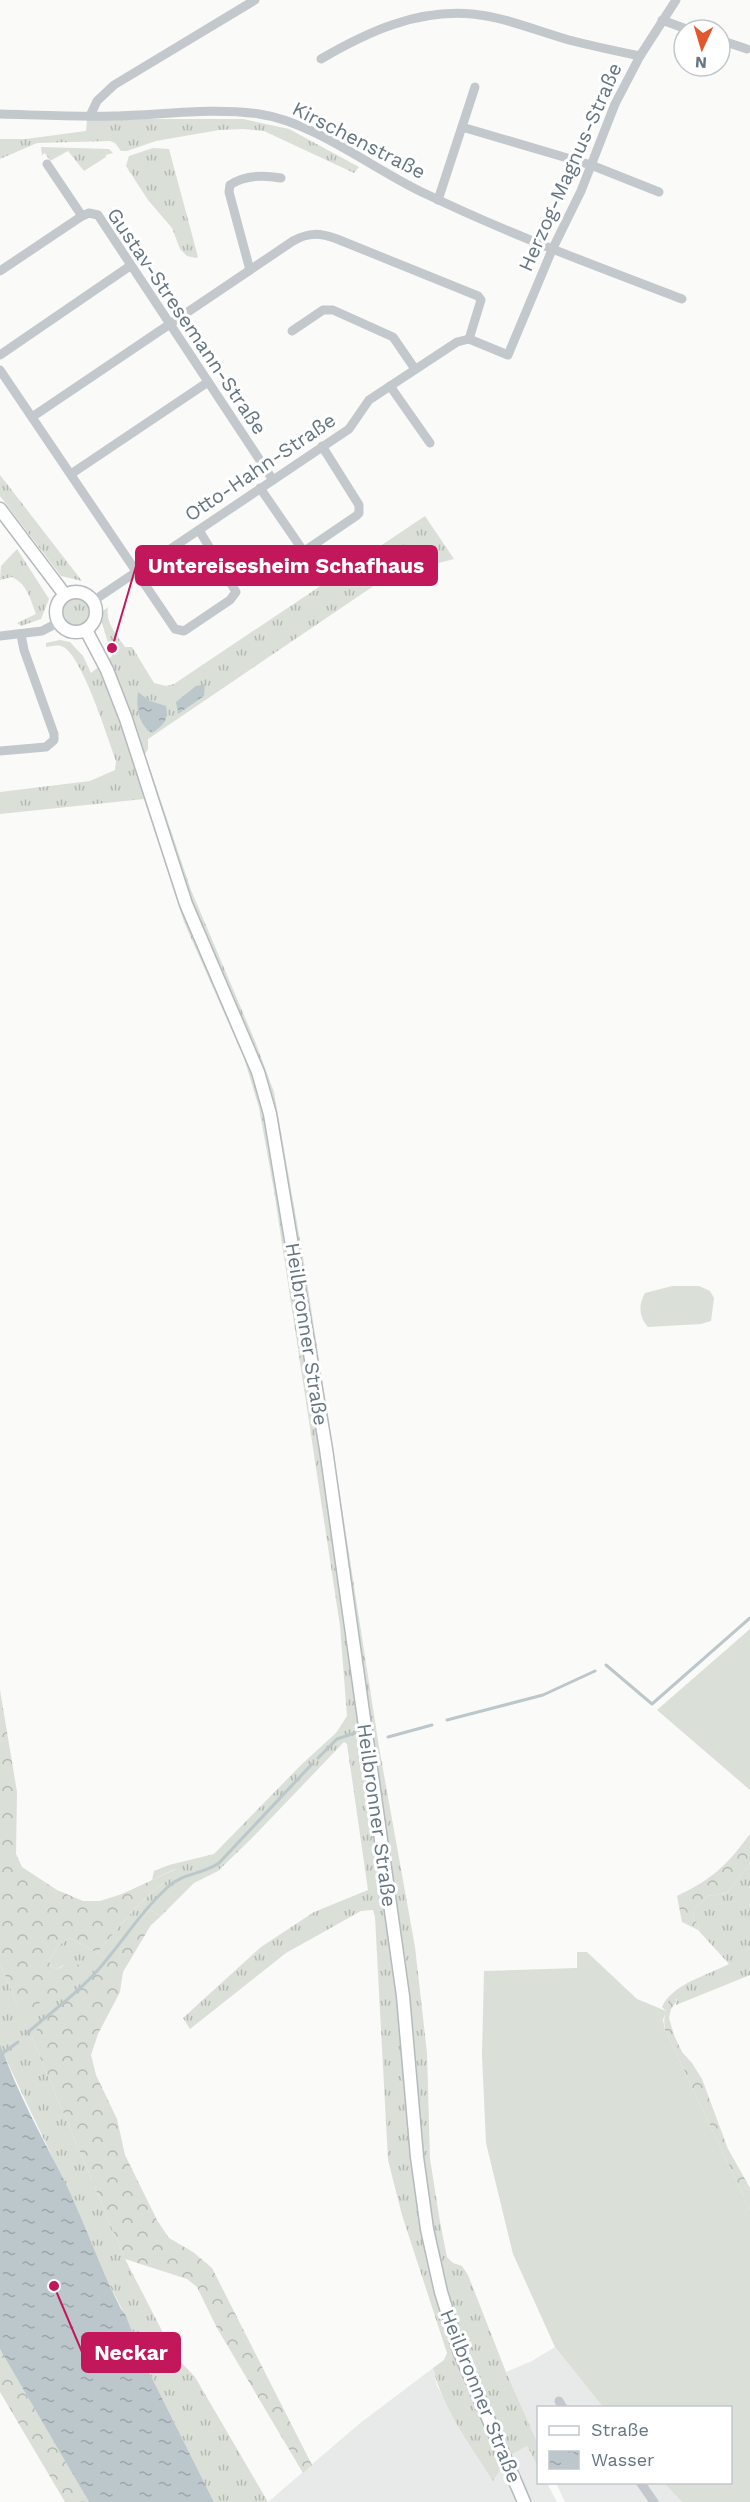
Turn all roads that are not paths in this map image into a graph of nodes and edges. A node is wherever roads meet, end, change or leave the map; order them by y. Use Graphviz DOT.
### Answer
graph roads {
  1 [pos="255,0"];
  2 [pos="676,0"];
  3 [pos="662,20"];
  4 [pos="672,24"];
  5 [pos="732,44"];
  6 [pos="747,49"];
  7 [pos="640,56"];
  8 [pos="321,59"];
  9 [pos="475,87"];
  10 [pos="0,112"];
  11 [pos="90,116"];
  12 [pos="462,127"];
  13 [pos="47,164"];
  14 [pos="591,165"];
  15 [pos="281,178"];
  16 [pos="659,192"];
  17 [pos="438,200"];
  18 [pos="82,216"];
  19 [pos="552,250"];
  20 [pos="130,266"];
  21 [pos="250,270"];
  22 [pos="0,271"];
  23 [pos="682,299"];
  24 [pos="170,325"];
  25 [pos="292,331"];
  26 [pos="469,339"];
  27 [pos="0,355"];
  28 [pos="415,369"];
  29 [pos="0,370"];
  30 [pos="208,382"];
  31 [pos="390,386"];
  32 [pos="32,417"];
  33 [pos="430,443"];
  34 [pos="322,446"];
  35 [pos="71,474"];
  36 [pos="273,480"];
  37 [pos="260,488"];
  38 [pos="0,509"];
  39 [pos="199,530"];
  40 [pos="135,573"];
  41 [pos="65,595"];
  42 [pos="93,601"];
  43 [pos="58,622"];
  44 [pos="86,630"];
  45 [pos="21,635"];
  46 [pos="0,636"];
  47 [pos="0,751"];
  48 [pos="641,2484"];
  49 [pos="524,2502"];
  50 [pos="654,2502"];
  1 -- 11 [label="street"];
  2 -- 3 [label="street, Herzog-Magnus-Straße"];
  3 -- 4 [label="street"];
  3 -- 7 [label="street, Herzog-Magnus-Straße"];
  5 -- 6 [label="street"];
  7 -- 8 [label="street"];
  7 -- 14 [label="street, Herzog-Magnus-Straße"];
  9 -- 12 [label="street"];
  10 -- 11 [label="street, Kirschenstraße"];
  11 -- 17 [label="street, Kirschenstraße"];
  12 -- 14 [label="street"];
  12 -- 17 [label="street"];
  13 -- 18 [label="street"];
  14 -- 16 [label="street"];
  14 -- 19 [label="street, Herzog-Magnus-Straße"];
  15 -- 21 [label="street"];
  17 -- 19 [label="street, Kirschenstraße"];
  18 -- 20 [label="street, Gustav-Stresemann-Straße"];
  18 -- 22 [label="street, Gustav-Stresemann-Straße"];
  19 -- 23 [label="street, Kirschenstraße"];
  19 -- 26 [label="street, Herzog-Magnus-Straße"];
  20 -- 24 [label="street, Gustav-Stresemann-Straße"];
  20 -- 27 [label="street"];
  21 -- 24 [label="street"];
  21 -- 26 [label="street"];
  24 -- 30 [label="street, Gustav-Stresemann-Straße"];
  24 -- 32 [label="street"];
  25 -- 28 [label="street"];
  26 -- 28 [label="street, Otto-Hahn-Straße"];
  28 -- 31 [label="street, Otto-Hahn-Straße"];
  29 -- 32 [label="street"];
  30 -- 35 [label="street"];
  30 -- 36 [label="street, Gustav-Stresemann-Straße"];
  31 -- 33 [label="street"];
  31 -- 34 [label="street, Otto-Hahn-Straße"];
  32 -- 35 [label="street"];
  34 -- 36 [label="street, Otto-Hahn-Straße"];
  34 -- 37 [label="street"];
  35 -- 40 [label="street"];
  36 -- 37 [label="street, Otto-Hahn-Straße"];
  37 -- 39 [label="street, Otto-Hahn-Straße"];
  38 -- 41 [label="main road"];
  39 -- 40 [label="street, Otto-Hahn-Straße"];
  39 -- 40 [label="street"];
  40 -- 42 [label="street, Otto-Hahn-Straße"];
  41 -- 42 [label="main road"];
  41 -- 43 [label="main road"];
  42 -- 44 [label="main road"];
  43 -- 44 [label="main road"];
  43 -- 45 [label="street"];
  44 -- 49 [label="main road, Heilbronner Straße"];
  45 -- 46 [label="street"];
  45 -- 47 [label="street"];
  48 -- 50 [label="street"];
}
